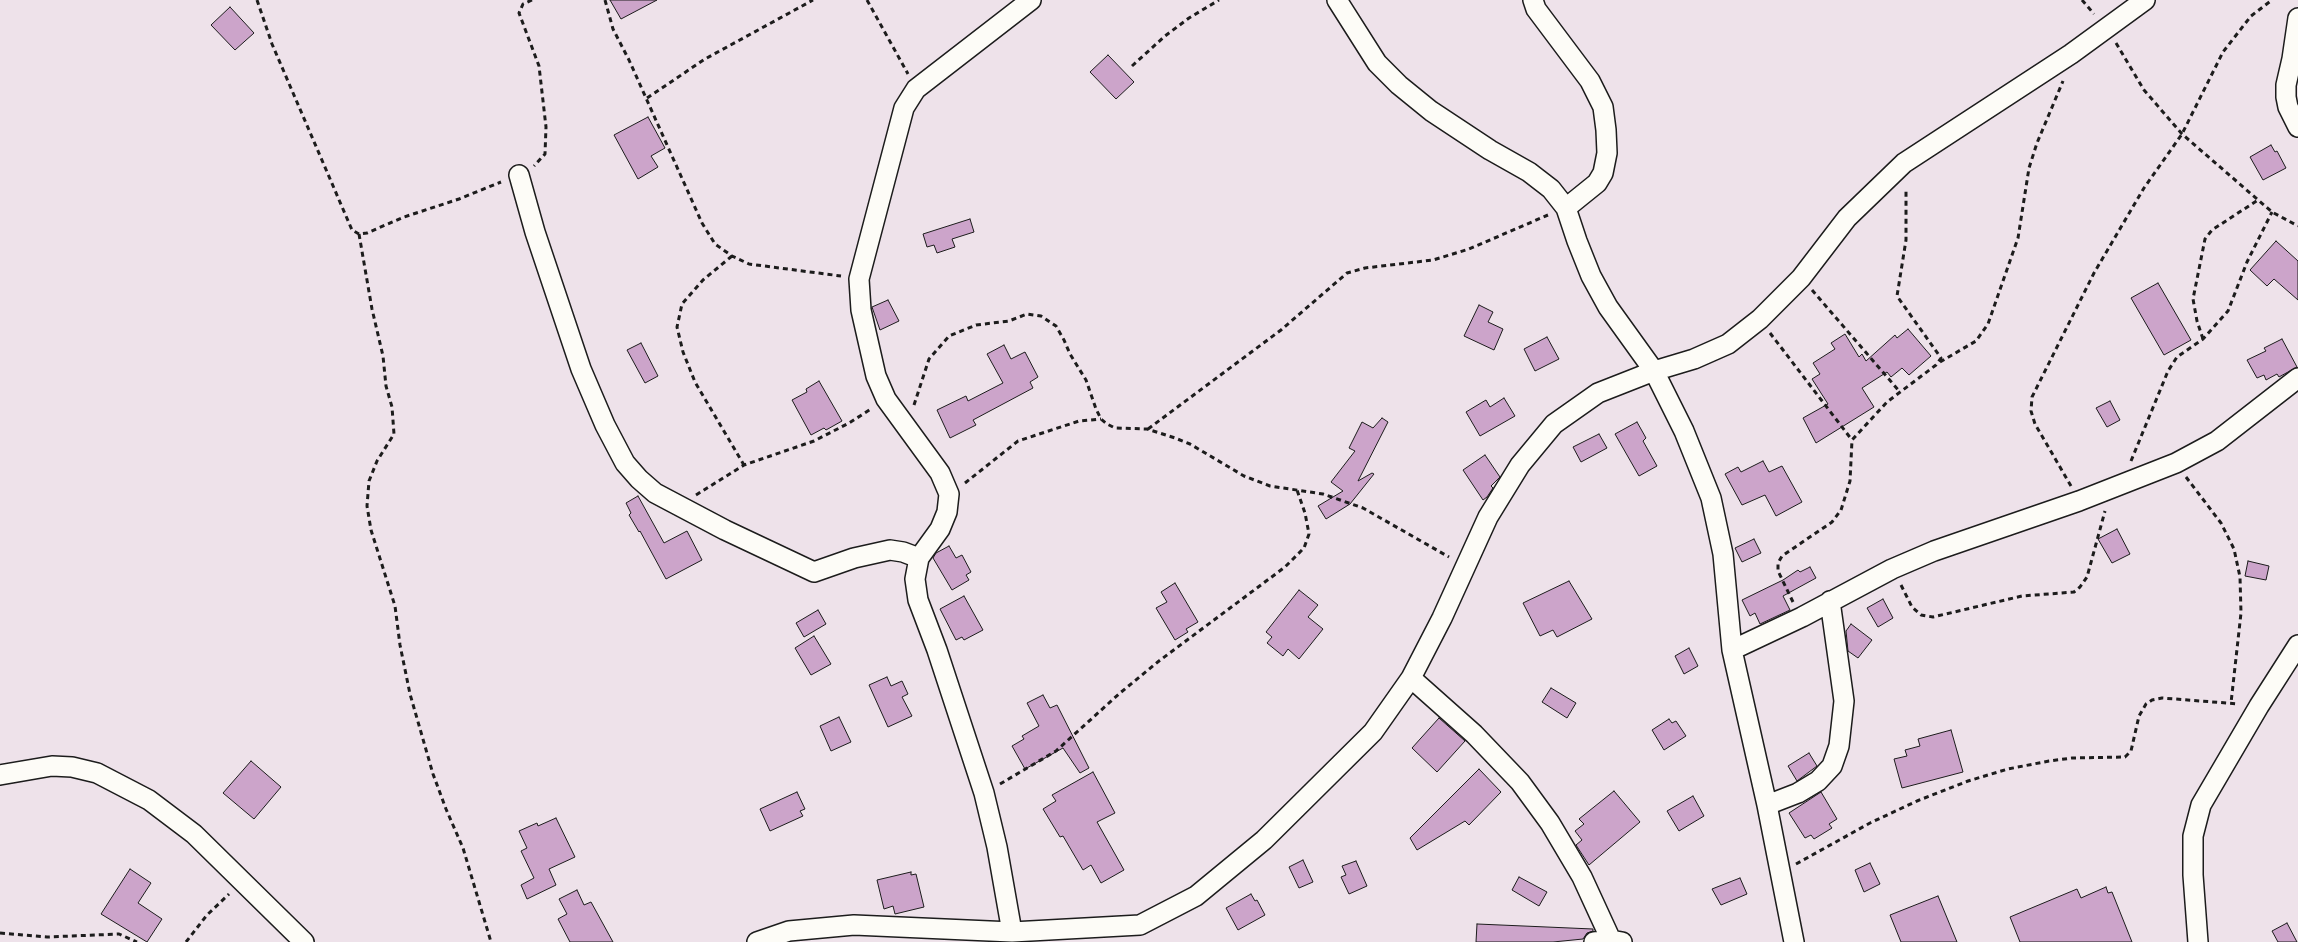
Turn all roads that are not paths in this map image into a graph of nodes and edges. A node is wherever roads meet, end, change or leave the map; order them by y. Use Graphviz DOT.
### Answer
graph roads {
  1 [pos="1032,0"];
  2 [pos="1337,0"];
  3 [pos="1533,0"];
  4 [pos="2144,0"];
  5 [pos="2298,18"];
  6 [pos="2298,127"];
  7 [pos="519,175"];
  8 [pos="1566,208"];
  9 [pos="1654,371"];
  10 [pos="2298,378"];
  11 [pos="918,558"];
  12 [pos="1830,601"];
  13 [pos="2298,645"];
  14 [pos="1732,650"];
  15 [pos="1411,678"];
  16 [pos="0,775"];
  17 [pos="1767,805"];
  18 [pos="1012,932"];
  19 [pos="1143,934"];
  20 [pos="1609,941"];
  21 [pos="304,942"];
  22 [pos="757,942"];
  23 [pos="1794,942"];
  24 [pos="2198,942"];
  1 -- 11 [label="street"];
  2 -- 8 [label="street"];
  3 -- 8 [label="street"];
  4 -- 9 [label="street"];
  5 -- 6 [label="street"];
  7 -- 11 [label="street"];
  8 -- 9 [label="street"];
  9 -- 14 [label="street"];
  9 -- 15 [label="street"];
  10 -- 12 [label="street"];
  11 -- 18 [label="street"];
  12 -- 14 [label="street"];
  12 -- 17 [label="street"];
  13 -- 24 [label="street"];
  14 -- 17 [label="street"];
  15 -- 19 [label="street"];
  15 -- 20 [label="street"];
  16 -- 21 [label="street"];
  17 -- 23 [label="street"];
  18 -- 19 [label="street"];
  18 -- 22 [label="street"];
}
